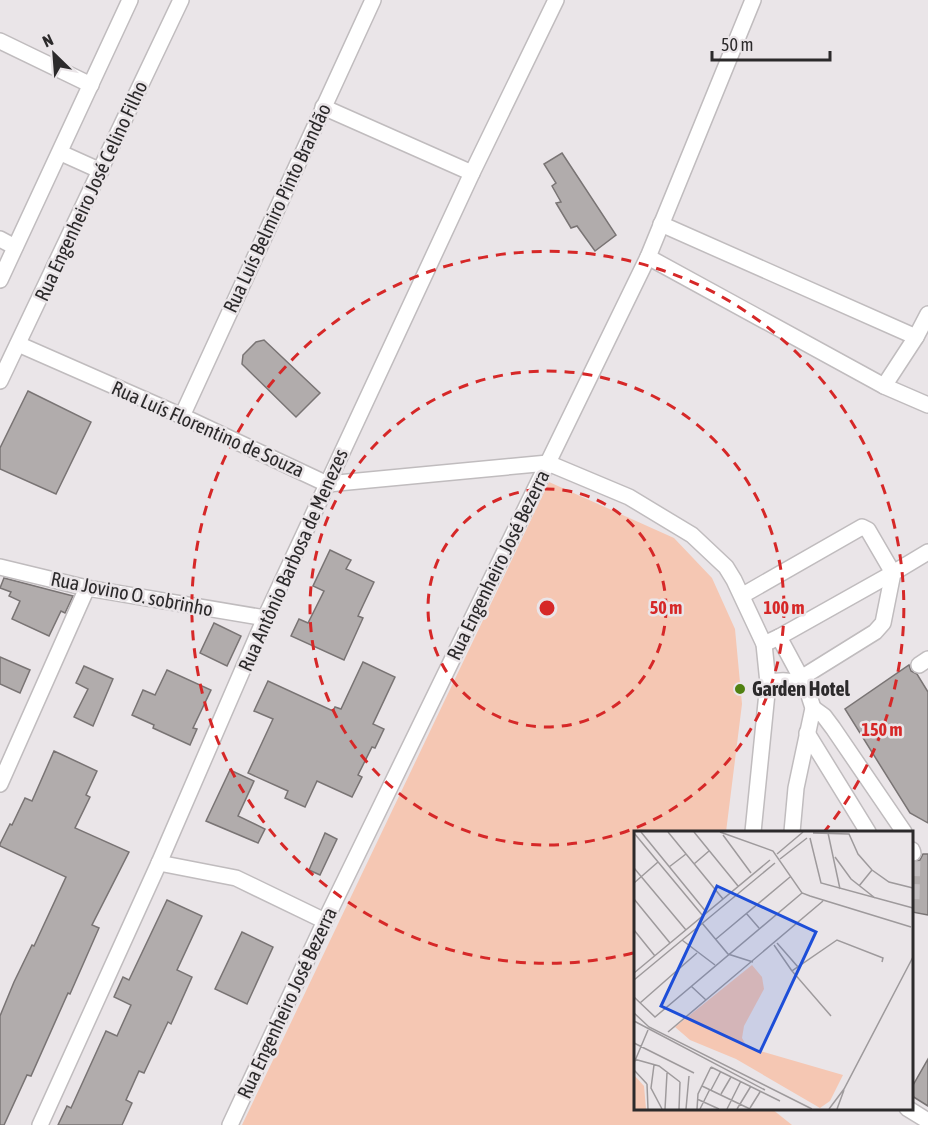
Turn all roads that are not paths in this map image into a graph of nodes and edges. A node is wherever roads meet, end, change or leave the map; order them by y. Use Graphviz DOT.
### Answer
graph roads {
  1 [pos="130,0"];
  2 [pos="181,0"];
  3 [pos="373,0"];
  4 [pos="556,0"];
  5 [pos="753,0"];
  6 [pos="0,41"];
  7 [pos="91,86"];
  8 [pos="323,107"];
  9 [pos="61,153"];
  10 [pos="101,171"];
  11 [pos="472,173"];
  12 [pos="661,224"];
  13 [pos="0,239"];
  14 [pos="15,246"];
  15 [pos="648,256"];
  16 [pos="0,280"];
  17 [pos="928,314"];
  18 [pos="916,338"];
  19 [pos="18,344"];
  20 [pos="0,381"];
  21 [pos="884,386"];
  22 [pos="928,405"];
  23 [pos="182,417"];
  24 [pos="548,463"];
  25 [pos="327,484"];
  26 [pos="928,552"];
  27 [pos="0,567"];
  28 [pos="893,573"];
  29 [pos="87,588"];
  30 [pos="743,595"];
  31 [pos="265,618"];
  32 [pos="779,637"];
  33 [pos="764,644"];
  34 [pos="768,683"];
  35 [pos="804,684"];
  36 [pos="813,708"];
  37 [pos="807,733"];
  38 [pos="0,782"];
  39 [pos="753,831"];
  40 [pos="792,831"];
  41 [pos="867,831"];
  42 [pos="903,831"];
  43 [pos="159,863"];
  44 [pos="325,921"];
  45 [pos="910,1110"];
  46 [pos="928,1121"];
  47 [pos="40,1125"];
  48 [pos="230,1125"];
  1 -- 7 [label="street"];
  2 -- 10 [label="street, Rua Engenheiro José Celino Filho"];
  3 -- 8 [label="street, Rua Luís Belmiro Pinto Brandão"];
  4 -- 11 [label="street, Rua Antônio Barbosa de Menezes"];
  5 -- 12 [label="street, Rua Engenheiro José Bezerra"];
  6 -- 7 [label="street"];
  7 -- 9 [label="street"];
  8 -- 11 [label="street"];
  8 -- 23 [label="street, Rua Luís Belmiro Pinto Brandão"];
  9 -- 10 [label="street"];
  9 -- 14 [label="street"];
  10 -- 19 [label="street, Rua Engenheiro José Celino Filho"];
  11 -- 25 [label="street, Rua Antônio Barbosa de Menezes"];
  12 -- 15 [label="street, Rua Engenheiro José Bezerra"];
  12 -- 18 [label="street"];
  13 -- 14 [label="street"];
  14 -- 16 [label="street"];
  15 -- 21 [label="street"];
  15 -- 24 [label="street, Rua Engenheiro José Bezerra"];
  17 -- 18 [label="street"];
  18 -- 21 [label="street"];
  19 -- 20 [label="street, Rua Engenheiro José Celino Filho"];
  19 -- 23 [label="street, Rua Luís Florentino de Souza"];
  21 -- 22 [label="street"];
  23 -- 25 [label="street, Rua Luís Florentino de Souza"];
  24 -- 25 [label="street, Rua Luís Florentino de Souza"];
  24 -- 30 [label="street"];
  24 -- 44 [label="street, Rua Engenheiro José Bezerra"];
  25 -- 31 [label="street, Rua Antônio Barbosa de Menezes"];
  26 -- 28 [label="street"];
  27 -- 29 [label="street, Rua Jovino O. sobrinho"];
  28 -- 30 [label="street"];
  28 -- 32 [label="street"];
  28 -- 35 [label="street"];
  29 -- 31 [label="street, Rua Jovino O. sobrinho"];
  29 -- 38 [label="street"];
  30 -- 33 [label="street"];
  31 -- 43 [label="street, Rua Antônio Barbosa de Menezes"];
  32 -- 33 [label="street"];
  32 -- 35 [label="street"];
  33 -- 34 [label="street"];
  34 -- 35 [label="street"];
  34 -- 39 [label="street"];
  35 -- 36 [label="street"];
  36 -- 37 [label="street"];
  36 -- 42 [label="street"];
  37 -- 40 [label="street"];
  37 -- 41 [label="street"];
  43 -- 44 [label="street"];
  43 -- 47 [label="street, Rua Antônio Barbosa de Menezes"];
  44 -- 48 [label="street, Rua Engenheiro José Bezerra"];
  45 -- 46 [label="street"];
}
